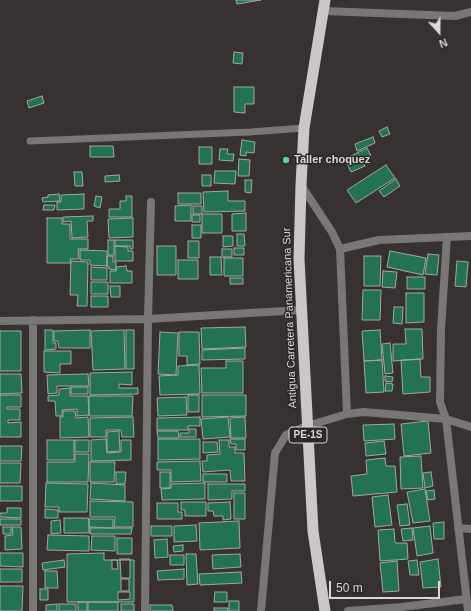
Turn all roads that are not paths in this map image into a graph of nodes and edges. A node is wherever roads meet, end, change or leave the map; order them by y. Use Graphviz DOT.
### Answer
graph roads {
  1 [pos="324,6"];
  2 [pos="471,12"];
  3 [pos="304,128"];
  4 [pos="30,142"];
  5 [pos="301,185"];
  6 [pos="151,202"];
  7 [pos="471,236"];
  8 [pos="447,237"];
  9 [pos="340,249"];
  10 [pos="301,310"];
  11 [pos="148,319"];
  12 [pos="33,320"];
  13 [pos="0,321"];
  14 [pos="347,414"];
  15 [pos="446,419"];
  16 [pos="307,426"];
  17 [pos="471,427"];
  18 [pos="458,528"];
  19 [pos="471,530"];
  20 [pos="466,599"];
  21 [pos="33,611"];
  22 [pos="145,611"];
  23 [pos="261,611"];
  24 [pos="325,611"];
  25 [pos="348,611"];
  26 [pos="468,611"];
  1 -- 2 [label="street"];
  1 -- 3 [label="highway, Antigua Carretera Panamericana Sur / PE-1S"];
  3 -- 4 [label="lane"];
  3 -- 5 [label="highway, Antigua Carretera Panamericana Sur / PE-1S"];
  5 -- 9 [label="street"];
  5 -- 10 [label="highway, Antigua Carretera Panamericana Sur / PE-1S"];
  6 -- 11 [label="street"];
  7 -- 8 [label="street"];
  8 -- 9 [label="street"];
  8 -- 15 [label="street"];
  9 -- 14 [label="street"];
  10 -- 11 [label="street"];
  10 -- 16 [label="highway, Antigua Carretera Panamericana Sur / PE-1S"];
  11 -- 12 [label="street"];
  11 -- 22 [label="street"];
  12 -- 13 [label="street"];
  12 -- 21 [label="street"];
  14 -- 15 [label="street"];
  14 -- 16 [label="street"];
  15 -- 17 [label="street"];
  15 -- 18 [label="street"];
  16 -- 23 [label="street"];
  16 -- 24 [label="highway, Antigua Carretera Panamericana Sur / PE-1S"];
  18 -- 19 [label="street"];
  18 -- 20 [label="street"];
  20 -- 25 [label="street"];
  20 -- 26 [label="street"];
}
